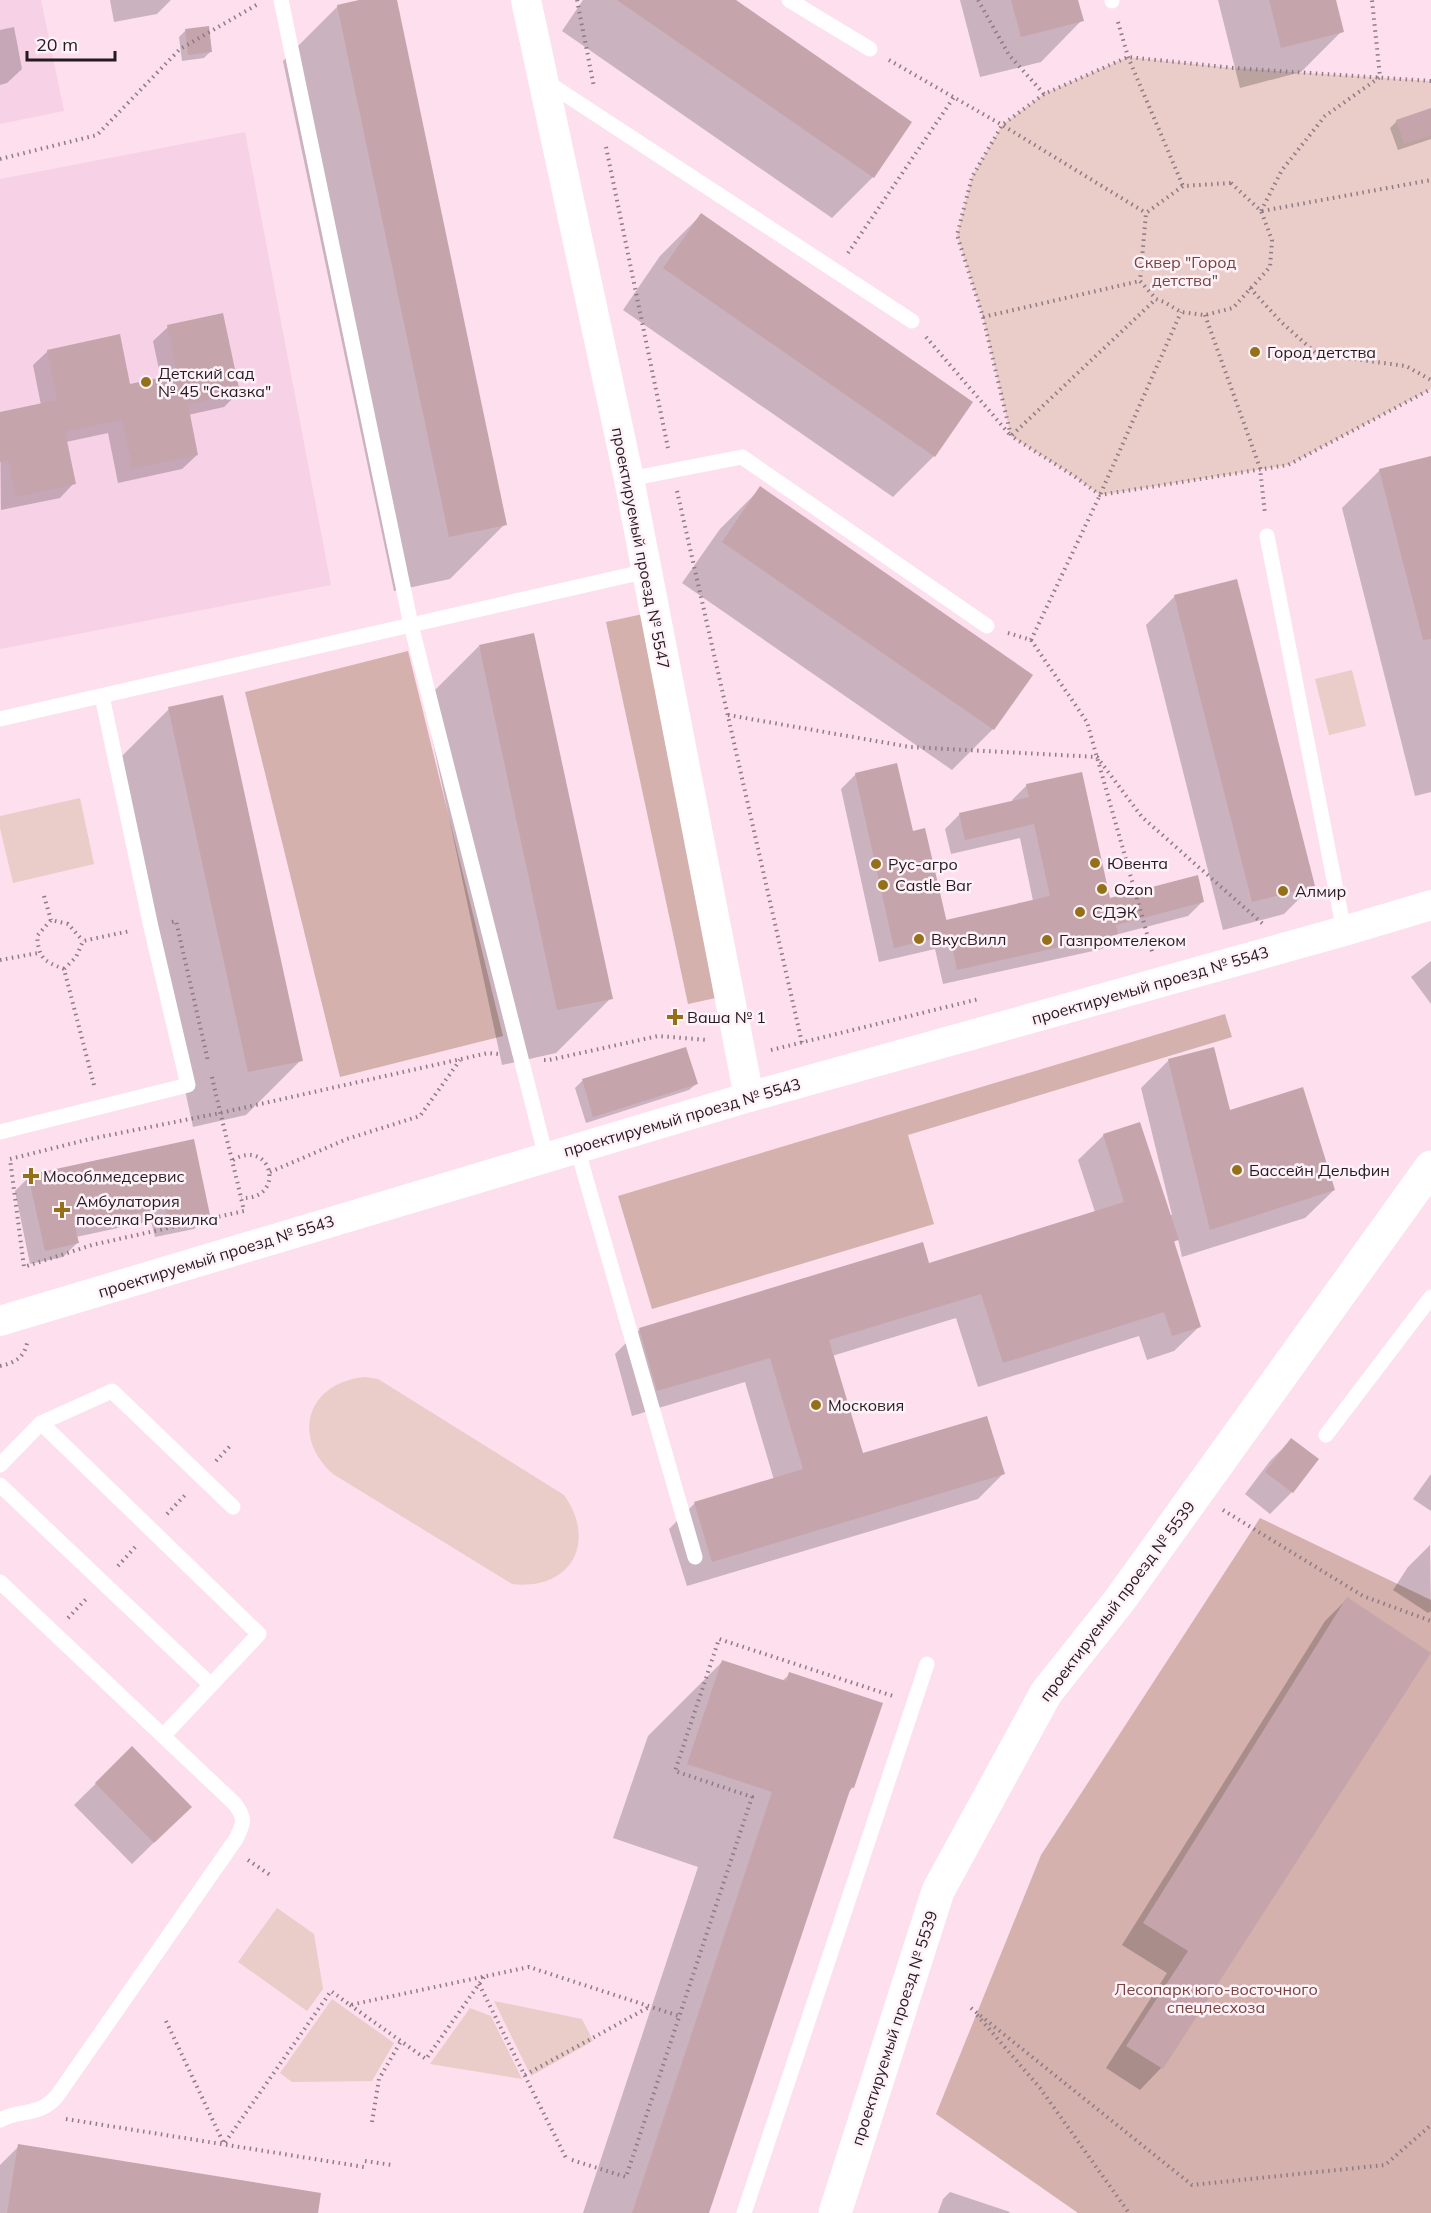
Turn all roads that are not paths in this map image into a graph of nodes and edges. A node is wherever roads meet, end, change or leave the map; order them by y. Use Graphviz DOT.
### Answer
graph roads {
  1 [pos="280,0"];
  2 [pos="526,0"];
  3 [pos="789,0"];
  4 [pos="870,49"];
  5 [pos="543,80"];
  6 [pos="912,321"];
  7 [pos="629,479"];
  8 [pos="1267,536"];
  9 [pos="647,571"];
  10 [pos="411,625"];
  11 [pos="987,626"];
  12 [pos="102,696"];
  13 [pos="0,719"];
  14 [pos="1431,905"];
  15 [pos="1355,927"];
  16 [pos="749,1097"];
  17 [pos="0,1132"];
  18 [pos="577,1148"];
  19 [pos="546,1157"];
  20 [pos="1431,1167"];
  21 [pos="1431,1297"];
  22 [pos="0,1321"];
  23 [pos="41,1423"];
  24 [pos="1326,1436"];
  25 [pos="0,1466"];
  26 [pos="0,1485"];
  27 [pos="233,1507"];
  28 [pos="695,1557"];
  29 [pos="0,1582"];
  30 [pos="927,1664"];
  31 [pos="211,1685"];
  32 [pos="163,1736"];
  33 [pos="0,2120"];
  34 [pos="744,2213"];
  35 [pos="835,2213"];
  1 -- 10 [label="lane"];
  2 -- 5 [label="street, проектируемый проезд № 5547"];
  3 -- 4 [label="lane"];
  5 -- 6 [label="lane"];
  5 -- 7 [label="street, проектируемый проезд № 5547"];
  7 -- 9 [label="street, проектируемый проезд № 5547"];
  7 -- 11 [label="lane"];
  8 -- 15 [label="lane"];
  9 -- 10 [label="lane"];
  9 -- 16 [label="street, проектируемый проезд № 5547"];
  10 -- 12 [label="lane"];
  10 -- 19 [label="lane"];
  12 -- 13 [label="lane"];
  12 -- 17 [label="lane"];
  14 -- 15 [label="street, проектируемый проезд № 5543"];
  15 -- 16 [label="street, проектируемый проезд № 5543"];
  16 -- 18 [label="street, проектируемый проезд № 5543"];
  18 -- 19 [label="street, проектируемый проезд № 5543"];
  18 -- 28 [label="lane"];
  19 -- 22 [label="street, проектируемый проезд № 5543"];
  20 -- 35 [label="street, проектируемый проезд № 5539"];
  21 -- 24 [label="lane"];
  23 -- 25 [label="lane"];
  23 -- 27 [label="lane"];
  23 -- 31 [label="lane"];
  26 -- 31 [label="lane"];
  29 -- 32 [label="lane"];
  30 -- 34 [label="lane"];
  31 -- 32 [label="lane"];
  32 -- 33 [label="lane"];
}
